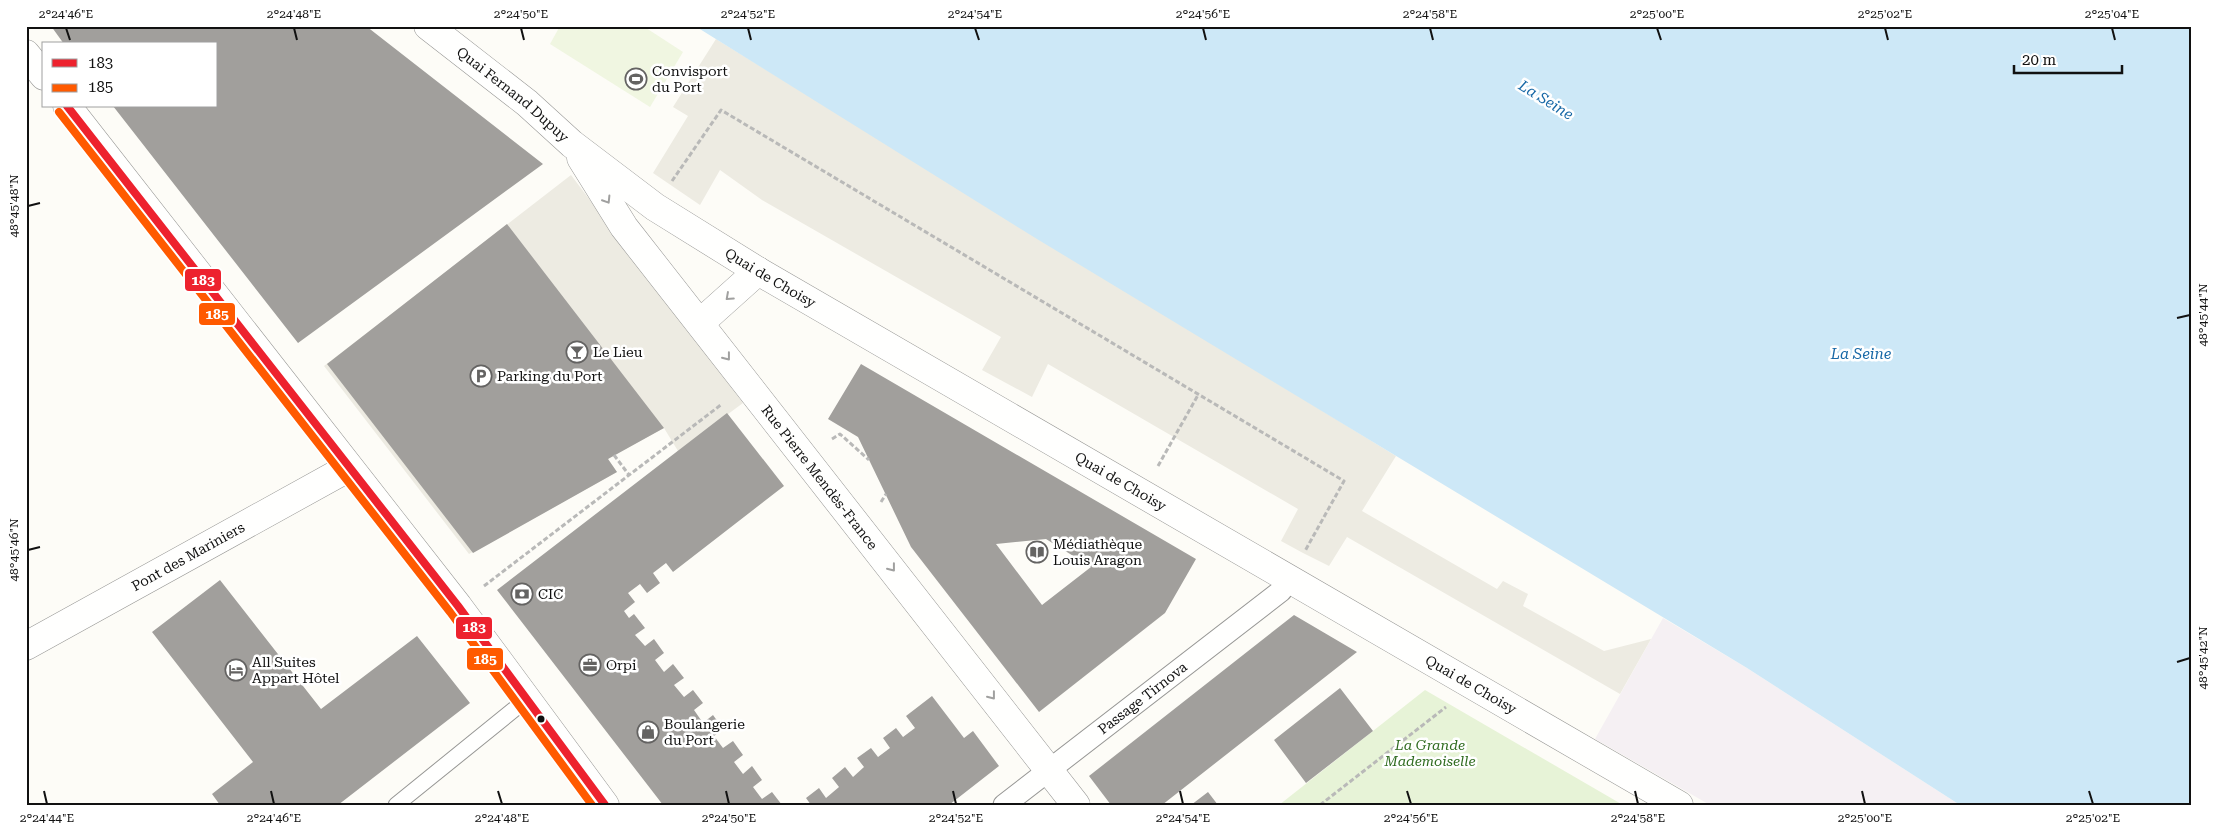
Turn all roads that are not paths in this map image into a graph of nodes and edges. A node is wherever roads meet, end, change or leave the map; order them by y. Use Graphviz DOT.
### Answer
graph roads {
  1 [pos="428,26"];
  2 [pos="26,54"];
  3 [pos="42,74"];
  4 [pos="69,108"];
  5 [pos="572,144"];
  6 [pos="758,270"];
  7 [pos="700,323"];
  8 [pos="348,468"];
  9 [pos="1281,591"];
  10 [pos="26,646"];
  11 [pos="527,700"];
  12 [pos="1050,769"];
  13 [pos="396,805"];
  14 [pos="605,805"];
  15 [pos="1004,805"];
  16 [pos="1076,805"];
  17 [pos="1679,805"];
  1 -- 5 [label="street, Quai Fernand Dupuy"];
  2 -- 3 [label="street"];
  4 -- 8 [label="street"];
  5 -- 6 [label="street, Quai de Choisy"];
  5 -- 7 [label="street, Rue Pierre Mendès-France, one-way"];
  6 -- 7 [label="street, one-way"];
  6 -- 17 [label="street, Quai de Choisy"];
  7 -- 12 [label="street, Rue Pierre Mendès-France, one-way"];
  8 -- 10 [label="street, Pont des Mariniers"];
  8 -- 11 [label="street"];
  9 -- 12 [label="street, Passage Tirnova"];
  11 -- 13 [label="lane"];
  11 -- 14 [label="street"];
  12 -- 15 [label="street, Passage Tirnova"];
  12 -- 16 [label="street, Rue Pierre Mendès-France"];
}
